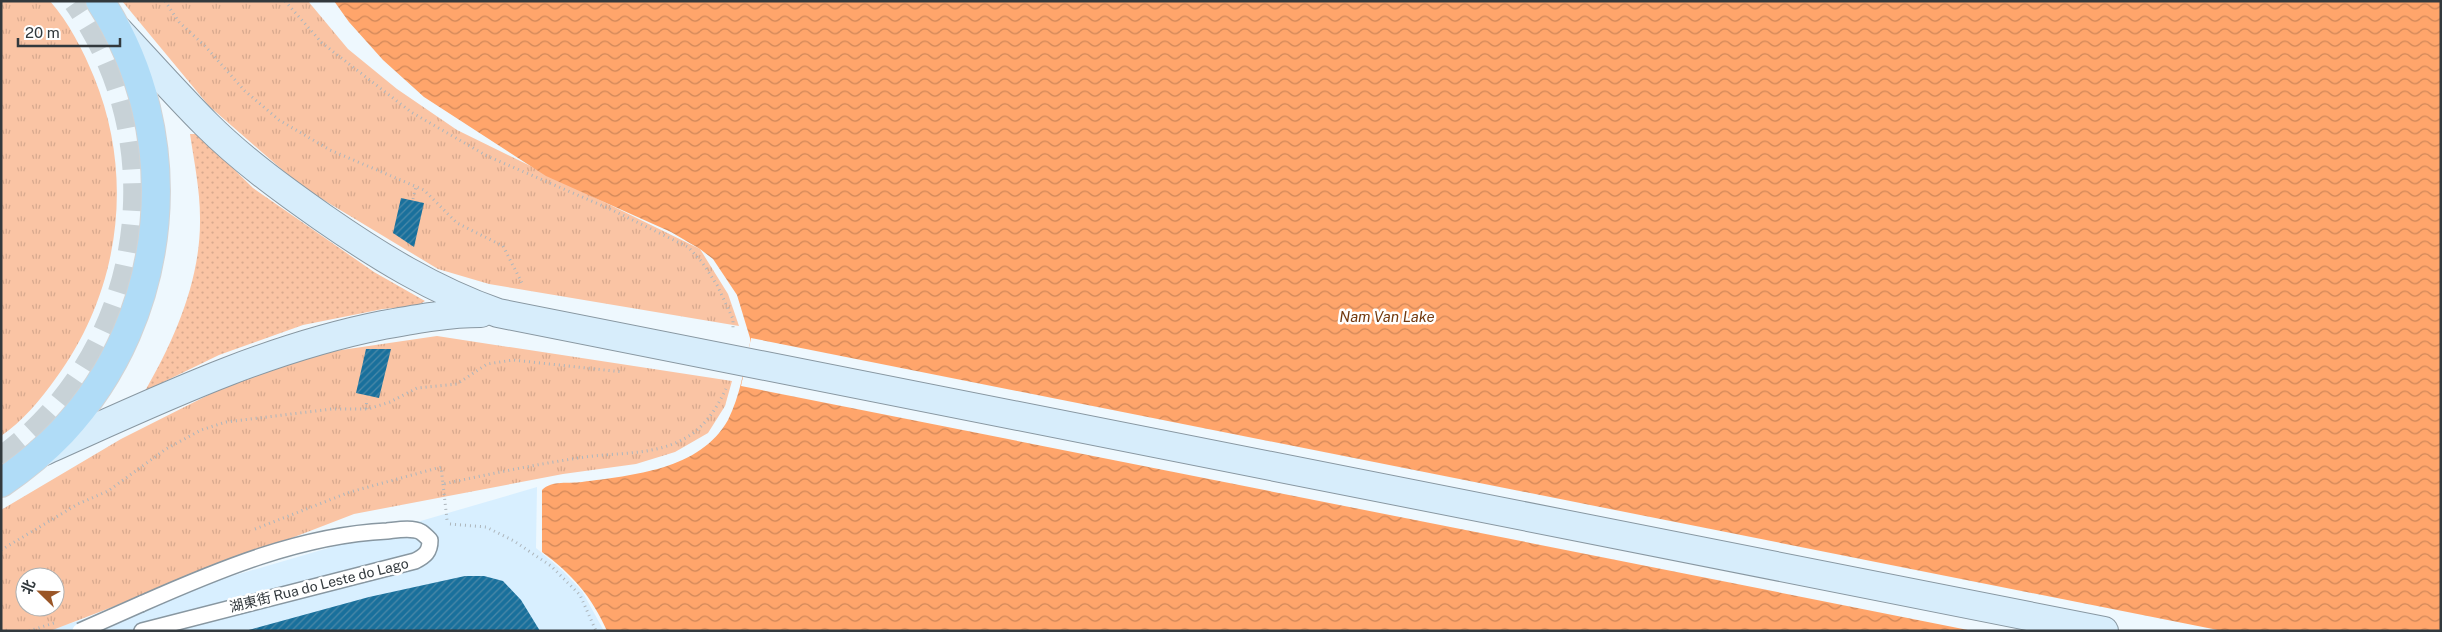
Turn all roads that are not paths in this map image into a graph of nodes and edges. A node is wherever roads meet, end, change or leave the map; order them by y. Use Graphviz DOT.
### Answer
graph roads {
  1 [pos="100,2"];
  2 [pos="116,28"];
  3 [pos="498,313"];
  4 [pos="41,452"];
  5 [pos="1,483"];
  6 [pos="149,628"];
  7 [pos="80,631"];
  8 [pos="2104,631"];
  1 -- 2 [label="main road"];
  2 -- 3 [label="main road"];
  2 -- 4 [label="main road"];
  3 -- 4 [label="main road"];
  3 -- 8 [label="main road"];
  4 -- 5 [label="main road"];
  6 -- 7 [label="lane, 湖東街 Rua do Leste do Lago, bridge"];
}
